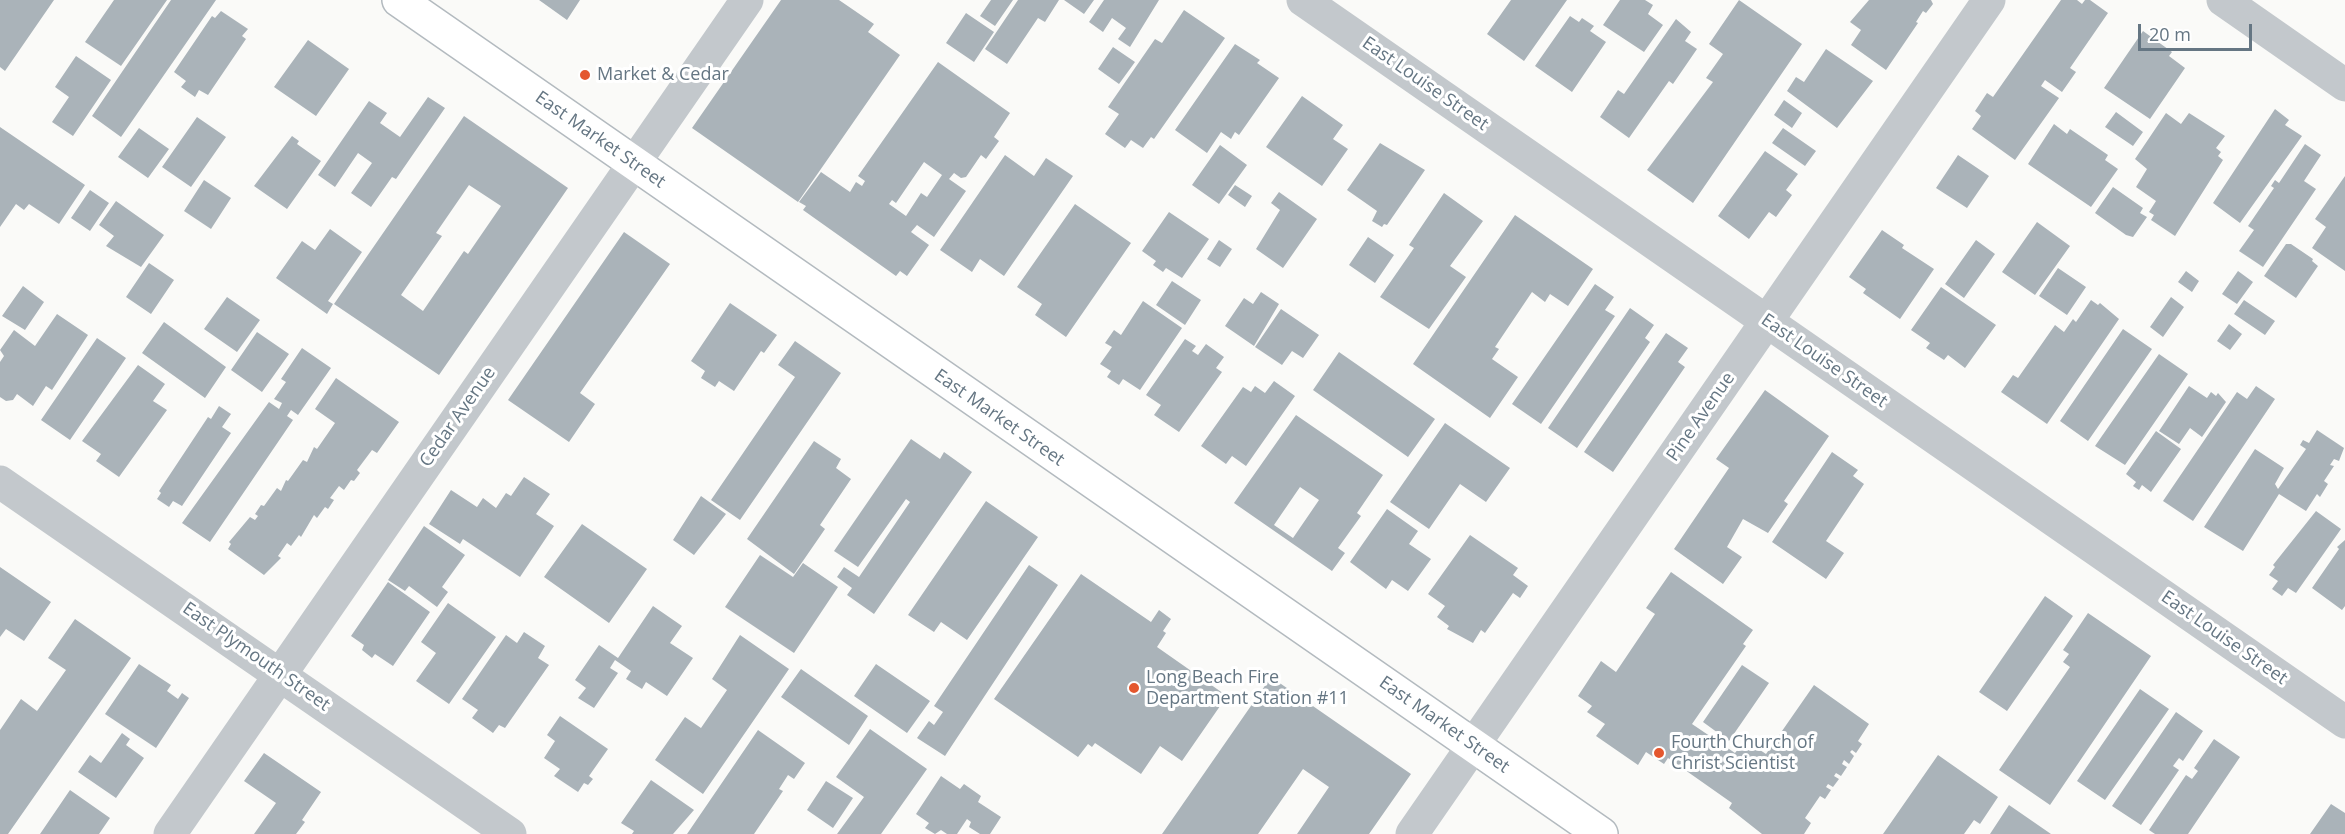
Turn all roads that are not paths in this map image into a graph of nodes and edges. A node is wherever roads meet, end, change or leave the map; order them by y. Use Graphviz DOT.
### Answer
graph roads {
  1 [pos="399,0"];
  2 [pos="747,0"];
  3 [pos="1304,0"];
  4 [pos="1989,0"];
  5 [pos="2223,0"];
  6 [pos="2345,85"];
  7 [pos="634,164"];
  8 [pos="1767,321"];
  9 [pos="0,482"];
  10 [pos="281,674"];
  11 [pos="2345,722"];
  12 [pos="1474,746"];
  13 [pos="170,834"];
  14 [pos="510,834"];
  15 [pos="1412,834"];
  16 [pos="1601,834"];
  1 -- 7 [label="street, East Market Street"];
  2 -- 7 [label="street, Cedar Avenue"];
  3 -- 8 [label="street, East Louise Street"];
  4 -- 8 [label="street, Pine Avenue"];
  5 -- 6 [label="street"];
  7 -- 10 [label="street, Cedar Avenue"];
  7 -- 12 [label="street, East Market Street"];
  8 -- 11 [label="street, East Louise Street"];
  8 -- 12 [label="street, Pine Avenue"];
  9 -- 10 [label="street, East Plymouth Street"];
  10 -- 13 [label="street, Cedar Avenue"];
  10 -- 14 [label="street, East Plymouth Street"];
  12 -- 15 [label="street, Pine Avenue"];
  12 -- 16 [label="street, East Market Street"];
}
